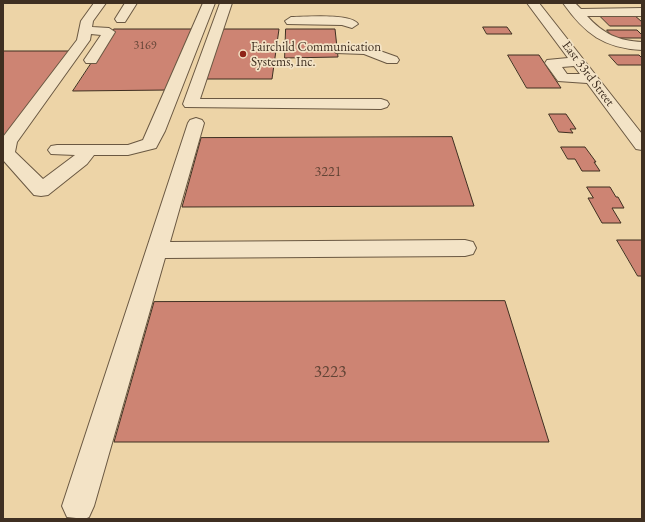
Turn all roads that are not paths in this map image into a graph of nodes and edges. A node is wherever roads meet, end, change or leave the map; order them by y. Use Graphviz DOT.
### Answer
graph roads {
  1 [pos="100,3"];
  2 [pos="131,3"];
  3 [pos="209,3"];
  4 [pos="226,3"];
  5 [pos="533,3"];
  6 [pos="577,12"];
  7 [pos="642,12"];
  8 [pos="556,18"];
  9 [pos="121,20"];
  10 [pos="291,21"];
  11 [pos="352,24"];
  12 [pos="85,30"];
  13 [pos="642,46"];
  14 [pos="342,50"];
  15 [pos="91,60"];
  16 [pos="392,60"];
  17 [pos="580,62"];
  18 [pos="592,78"];
  19 [pos="381,104"];
  20 [pos="196,123"];
  21 [pos="642,146"];
  22 [pos="57,150"];
  23 [pos="89,150"];
  24 [pos="465,248"];
  25 [pos="157,250"];
  26 [pos="78,506"];
  1 -- 12 [label="street"];
  2 -- 9 [label="street"];
  3 -- 23 [label="street"];
  4 -- 19 [label="street"];
  5 -- 8 [label="street, East 33rd Street"];
  6 -- 7 [label="street"];
  6 -- 8 [label="street"];
  6 -- 13 [label="street"];
  8 -- 17 [label="street, East 33rd Street"];
  10 -- 11 [label="street"];
  12 -- 15 [label="street"];
  12 -- 23 [label="street"];
  14 -- 16 [label="street"];
  17 -- 18 [label="street, East 33rd Street"];
  17 -- 18 [label="street"];
  18 -- 21 [label="street, East 33rd Street"];
  20 -- 25 [label="street"];
  22 -- 23 [label="street"];
  24 -- 25 [label="street"];
  25 -- 26 [label="street"];
}
